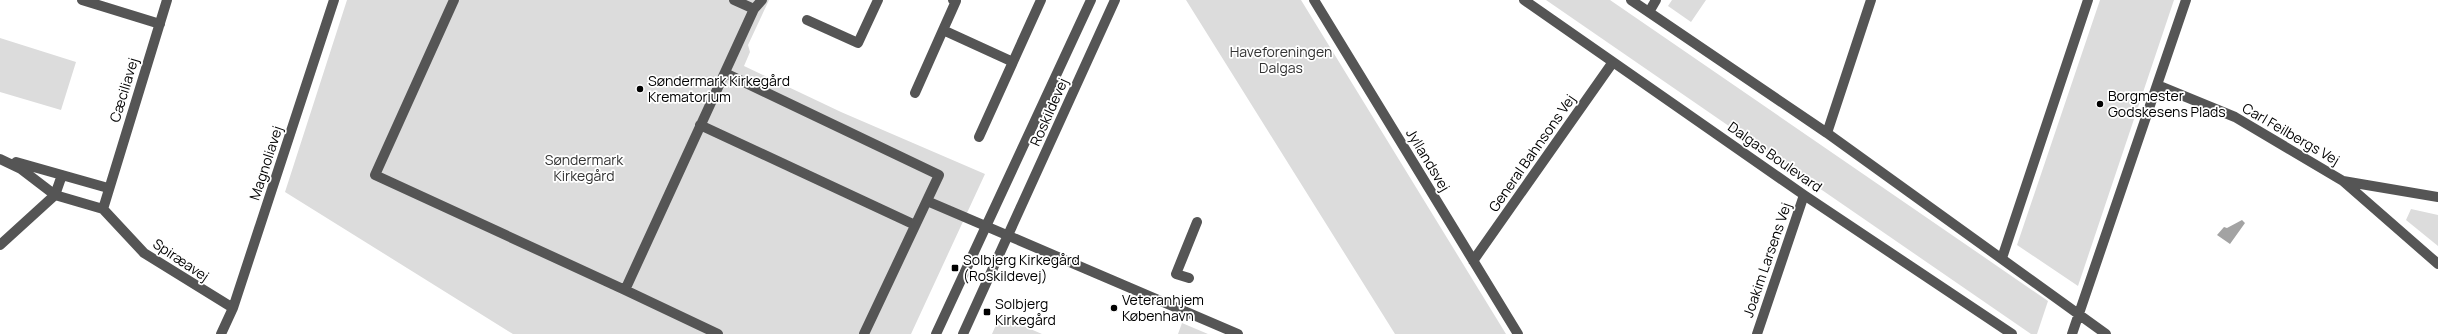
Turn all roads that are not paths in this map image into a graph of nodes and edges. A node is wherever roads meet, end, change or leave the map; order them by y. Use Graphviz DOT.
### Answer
graph roads {
  1 [pos="82,0"];
  2 [pos="167,0"];
  3 [pos="334,0"];
  4 [pos="454,0"];
  5 [pos="734,0"];
  6 [pos="762,0"];
  7 [pos="878,0"];
  8 [pos="954,0"];
  9 [pos="1041,0"];
  10 [pos="1091,0"];
  11 [pos="1115,0"];
  12 [pos="1314,0"];
  13 [pos="1524,0"];
  14 [pos="1632,0"];
  15 [pos="1656,0"];
  16 [pos="1871,0"];
  17 [pos="2088,0"];
  18 [pos="2186,0"];
  19 [pos="754,9"];
  20 [pos="1649,12"];
  21 [pos="807,20"];
  22 [pos="160,24"];
  23 [pos="942,30"];
  24 [pos="1013,62"];
  25 [pos="1613,62"];
  26 [pos="725,73"];
  27 [pos="2157,85"];
  28 [pos="915,93"];
  29 [pos="700,125"];
  30 [pos="1827,133"];
  31 [pos="979,137"];
  32 [pos="0,158"];
  33 [pos="62,175"];
  34 [pos="2343,180"];
  35 [pos="108,188"];
  36 [pos="1804,195"];
  37 [pos="55,196"];
  38 [pos="2438,197"];
  39 [pos="927,201"];
  40 [pos="103,209"];
  41 [pos="1197,222"];
  42 [pos="915,225"];
  43 [pos="987,226"];
  44 [pos="1008,235"];
  45 [pos="0,246"];
  46 [pos="2002,258"];
  47 [pos="1473,260"];
  48 [pos="2438,264"];
  49 [pos="1189,278"];
  50 [pos="625,290"];
  51 [pos="233,308"];
  52 [pos="2079,314"];
  53 [pos="221,334"];
  54 [pos="718,334"];
  55 [pos="864,334"];
  56 [pos="936,334"];
  57 [pos="963,334"];
  58 [pos="1238,334"];
  59 [pos="1518,334"];
  60 [pos="1757,334"];
  61 [pos="2012,334"];
  62 [pos="2072,334"];
  63 [pos="2106,334"];
  1 -- 22 [label="street"];
  2 -- 22 [label="street, Cæciliavej"];
  3 -- 51 [label="street, Magnoliavej"];
  4 -- 50 [label="street"];
  5 -- 19 [label="street"];
  6 -- 19 [label="street"];
  7 -- 21 [label="street"];
  8 -- 23 [label="street"];
  9 -- 24 [label="street"];
  10 -- 43 [label="street, Roskildevej"];
  11 -- 44 [label="street, Roskildevej"];
  12 -- 47 [label="street, Jyllandsvej"];
  13 -- 25 [label="street, Dalgas Boulevard"];
  14 -- 20 [label="street"];
  15 -- 20 [label="street"];
  16 -- 30 [label="street"];
  17 -- 46 [label="street"];
  18 -- 27 [label="street"];
  19 -- 26 [label="street"];
  20 -- 30 [label="street"];
  22 -- 35 [label="street, Cæciliavej"];
  23 -- 24 [label="street"];
  23 -- 28 [label="street"];
  24 -- 31 [label="street"];
  25 -- 36 [label="street, Dalgas Boulevard"];
  25 -- 47 [label="street, General Bahnsons Vej"];
  26 -- 29 [label="street"];
  26 -- 39 [label="street"];
  27 -- 34 [label="street, Carl Feilbergs Vej"];
  27 -- 52 [label="street"];
  29 -- 42 [label="street"];
  29 -- 50 [label="street"];
  30 -- 46 [label="street"];
  32 -- 33 [label="street"];
  32 -- 37 [label="street"];
  33 -- 35 [label="street"];
  33 -- 37 [label="street"];
  34 -- 38 [label="street, Carl Feilbergs Vej"];
  34 -- 48 [label="street, Carl Feilbergs Vej"];
  35 -- 40 [label="street, Cæciliavej"];
  36 -- 60 [label="street, Joakim Larsens Vej"];
  36 -- 61 [label="street, Dalgas Boulevard"];
  37 -- 40 [label="street"];
  37 -- 45 [label="street"];
  39 -- 42 [label="street"];
  39 -- 43 [label="street"];
  40 -- 51 [label="street, Spiræavej"];
  41 -- 49 [label="street"];
  42 -- 55 [label="street"];
  43 -- 44 [label="street"];
  43 -- 56 [label="street, Roskildevej"];
  44 -- 57 [label="street, Roskildevej"];
  44 -- 58 [label="street"];
  46 -- 52 [label="street"];
  47 -- 59 [label="street, Jyllandsvej"];
  50 -- 54 [label="street"];
  51 -- 53 [label="street, Magnoliavej"];
  52 -- 62 [label="street"];
  52 -- 63 [label="street"];
}
